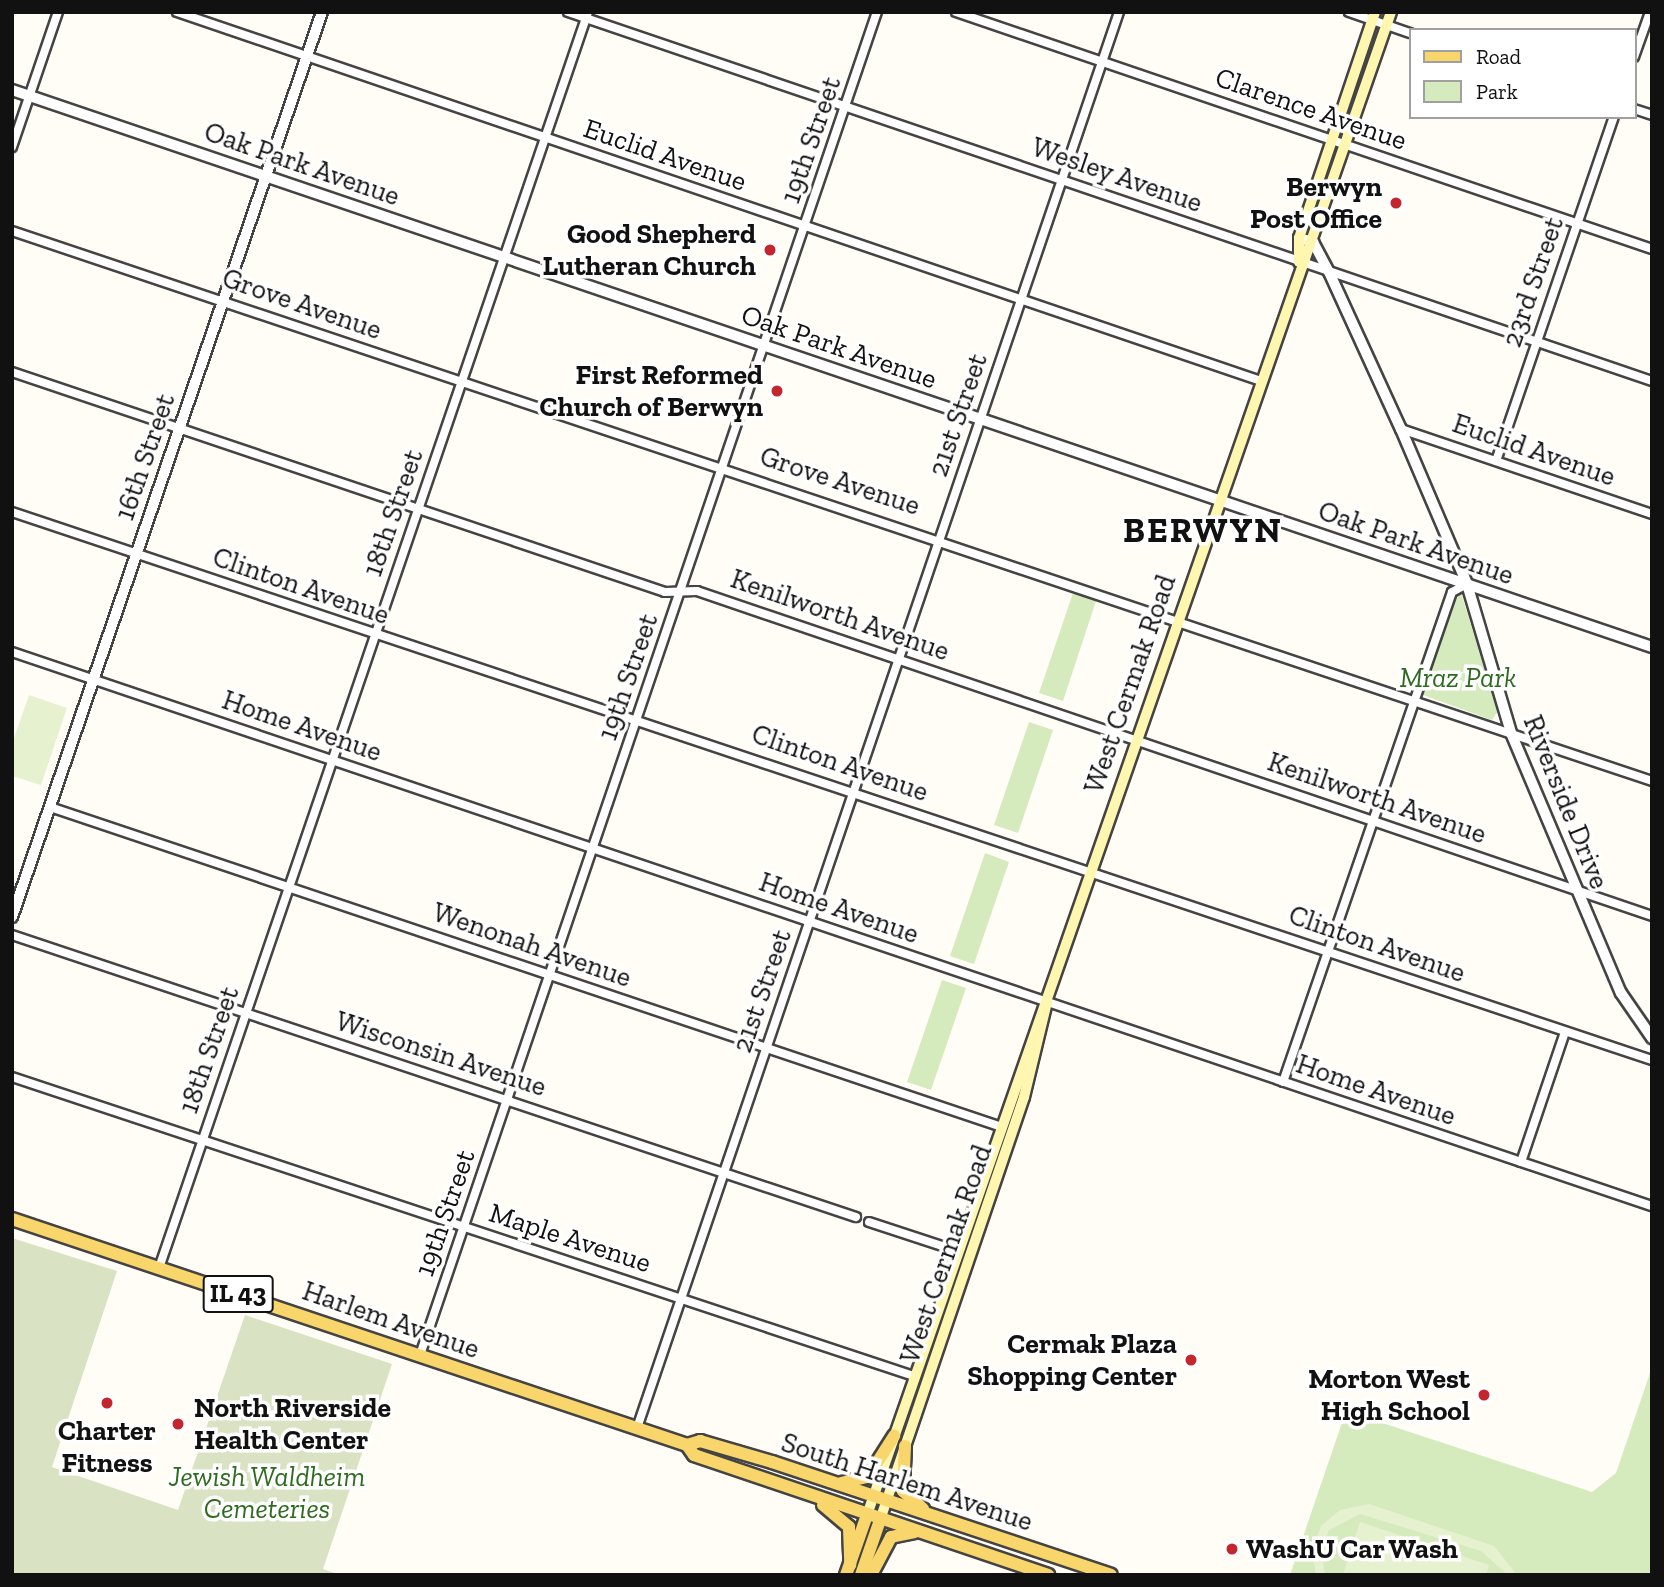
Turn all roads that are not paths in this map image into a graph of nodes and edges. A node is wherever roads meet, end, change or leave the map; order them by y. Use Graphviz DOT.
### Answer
graph roads {
  1 [pos="58,12"];
  2 [pos="177,12"];
  3 [pos="322,12"];
  4 [pos="568,12"];
  5 [pos="877,12"];
  6 [pos="956,12"];
  7 [pos="1119,12"];
  8 [pos="1349,12"];
  9 [pos="1391,12"];
  10 [pos="1650,12"];
  11 [pos="587,15"];
  12 [pos="1374,16"];
  13 [pos="1387,25"];
  14 [pos="1408,32"];
  15 [pos="1636,51"];
  16 [pos="307,57"];
  17 [pos="1102,62"];
  18 [pos="12,90"];
  19 [pos="30,96"];
  20 [pos="846,107"];
  21 [pos="1613,119"];
  22 [pos="545,138"];
  23 [pos="1332,140"];
  24 [pos="1346,145"];
  25 [pos="12,147"];
  26 [pos="266,176"];
  27 [pos="1062,181"];
  28 [pos="1577,224"];
  29 [pos="805,226"];
  30 [pos="12,231"];
  31 [pos="1299,238"];
  32 [pos="1312,242"];
  33 [pos="1652,249"];
  34 [pos="504,257"];
  35 [pos="1299,262"];
  36 [pos="1329,272"];
  37 [pos="1021,300"];
  38 [pos="223,301"];
  39 [pos="1537,342"];
  40 [pos="765,345"];
  41 [pos="12,372"];
  42 [pos="1258,380"];
  43 [pos="1652,382"];
  44 [pos="461,384"];
  45 [pos="981,419"];
  46 [pos="180,428"];
  47 [pos="1401,429"];
  48 [pos="1496,461"];
  49 [pos="722,469"];
  50 [pos="1217,499"];
  51 [pos="418,509"];
  52 [pos="12,512"];
  53 [pos="1652,514"];
  54 [pos="940,538"];
  55 [pos="136,554"];
  56 [pos="1467,584"];
  57 [pos="681,592"];
  58 [pos="1177,619"];
  59 [pos="375,635"];
  60 [pos="1652,647"];
  61 [pos="12,652"];
  62 [pos="899,659"];
  63 [pos="93,680"];
  64 [pos="1413,700"];
  65 [pos="637,720"];
  66 [pos="1511,733"];
  67 [pos="1136,739"];
  68 [pos="332,761"];
  69 [pos="1652,781"];
  70 [pos="854,791"];
  71 [pos="50,807"];
  72 [pos="1372,820"];
  73 [pos="593,849"];
  74 [pos="1091,872"];
  75 [pos="289,888"];
  76 [pos="1577,890"];
  77 [pos="1652,916"];
  78 [pos="12,917"];
  79 [pos="809,922"];
  80 [pos="12,935"];
  81 [pos="1328,951"];
  82 [pos="550,975"];
  83 [pos="1046,1002"];
  84 [pos="246,1013"];
  85 [pos="1565,1032"];
  86 [pos="1652,1038"];
  87 [pos="766,1048"];
  88 [pos="1652,1060"];
  89 [pos="12,1076"];
  90 [pos="1283,1082"];
  91 [pos="507,1100"];
  92 [pos="999,1126"];
  93 [pos="202,1140"];
  94 [pos="1521,1162"];
  95 [pos="724,1173"];
  96 [pos="1652,1206"];
  97 [pos="856,1217"];
  98 [pos="12,1219"];
  99 [pos="869,1222"];
  100 [pos="464,1227"];
  101 [pos="957,1251"];
  102 [pos="159,1268"];
  103 [pos="681,1298"];
  104 [pos="420,1355"];
  105 [pos="914,1376"];
  106 [pos="636,1428"];
  107 [pos="894,1436"];
  108 [pos="687,1445"];
  109 [pos="905,1446"];
  110 [pos="839,1483"];
  111 [pos="808,1496"];
  112 [pos="881,1497"];
  113 [pos="929,1513"];
  114 [pos="874,1518"];
  115 [pos="916,1531"];
  116 [pos="848,1570"];
  117 [pos="861,1575"];
  118 [pos="872,1575"];
  119 [pos="1048,1575"];
  120 [pos="1111,1575"];
  1 -- 19 [label="street"];
  2 -- 16 [label="street, Euclid Avenue"];
  3 -- 16 [label="street, 16th Street"];
  4 -- 11 [label="street, Wesley Avenue"];
  5 -- 20 [label="street, 19th Street"];
  6 -- 17 [label="street, Clarence Avenue"];
  7 -- 17 [label="street, 21st Street"];
  8 -- 12 [label="street"];
  9 -- 13 [label="main road, West Cermak Road"];
  10 -- 15 [label="street"];
  11 -- 20 [label="street, Wesley Avenue"];
  11 -- 22 [label="street, 18th Street"];
  12 -- 13 [label="street"];
  12 -- 23 [label="main road, West Cermak Road"];
  13 -- 14 [label="street"];
  13 -- 24 [label="main road, West Cermak Road"];
  16 -- 22 [label="street, Euclid Avenue"];
  16 -- 26 [label="street, 16th Street"];
  17 -- 23 [label="street, Clarence Avenue"];
  17 -- 27 [label="street, 21st Street"];
  18 -- 19 [label="street, Oak Park Avenue"];
  19 -- 25 [label="street"];
  19 -- 26 [label="street, Oak Park Avenue"];
  20 -- 27 [label="street, Wesley Avenue"];
  20 -- 29 [label="street, 19th Street"];
  21 -- 28 [label="street, 23rd Street"];
  22 -- 29 [label="street, Euclid Avenue"];
  22 -- 34 [label="street, 18th Street"];
  23 -- 24 [label="street, Clarence Avenue"];
  23 -- 31 [label="main road, West Cermak Road"];
  24 -- 28 [label="street, Clarence Avenue"];
  24 -- 32 [label="main road, West Cermak Road"];
  26 -- 34 [label="street, Oak Park Avenue"];
  26 -- 38 [label="street, 16th Street"];
  27 -- 35 [label="street, Wesley Avenue"];
  27 -- 37 [label="street, 21st Street"];
  28 -- 33 [label="street, Clarence Avenue"];
  28 -- 39 [label="street, 23rd Street"];
  29 -- 37 [label="street, Euclid Avenue"];
  29 -- 40 [label="street, 19th Street"];
  30 -- 38 [label="street, Grove Avenue"];
  31 -- 32 [label="street"];
  31 -- 35 [label="main road, West Cermak Road"];
  32 -- 35 [label="main road, West Cermak Road"];
  32 -- 36 [label="street, Riverside Drive"];
  34 -- 40 [label="street, Oak Park Avenue"];
  34 -- 44 [label="street, 18th Street"];
  35 -- 36 [label="street, Wesley Avenue"];
  35 -- 42 [label="main road, West Cermak Road"];
  36 -- 39 [label="street, Wesley Avenue"];
  36 -- 47 [label="street, Riverside Drive"];
  37 -- 42 [label="street, Euclid Avenue"];
  37 -- 45 [label="street, 21st Street"];
  38 -- 44 [label="street, Grove Avenue"];
  38 -- 46 [label="street, 16th Street"];
  39 -- 43 [label="street, Wesley Avenue"];
  39 -- 48 [label="street, 23rd Street"];
  40 -- 45 [label="street, Oak Park Avenue"];
  40 -- 49 [label="street, 19th Street"];
  41 -- 46 [label="street, Kenilworth Avenue"];
  42 -- 50 [label="main road, West Cermak Road"];
  44 -- 49 [label="street, Grove Avenue"];
  44 -- 51 [label="street, 18th Street"];
  45 -- 50 [label="street, Oak Park Avenue"];
  45 -- 54 [label="street, 21st Street"];
  46 -- 51 [label="street, Kenilworth Avenue"];
  46 -- 55 [label="street, 16th Street"];
  47 -- 48 [label="street, Euclid Avenue"];
  47 -- 56 [label="street, Riverside Drive"];
  48 -- 53 [label="street, Euclid Avenue"];
  49 -- 54 [label="street, Grove Avenue"];
  49 -- 57 [label="street, 19th Street"];
  50 -- 56 [label="street, Oak Park Avenue"];
  50 -- 58 [label="main road, West Cermak Road"];
  51 -- 57 [label="street, Kenilworth Avenue"];
  51 -- 59 [label="street, 18th Street"];
  52 -- 55 [label="street, Clinton Avenue"];
  54 -- 58 [label="street, Grove Avenue"];
  54 -- 62 [label="street, 21st Street"];
  55 -- 59 [label="street, Clinton Avenue"];
  55 -- 63 [label="street, 16th Street"];
  56 -- 60 [label="street, Oak Park Avenue"];
  56 -- 64 [label="street"];
  56 -- 66 [label="street, Riverside Drive"];
  57 -- 62 [label="street, Kenilworth Avenue"];
  57 -- 65 [label="street, 19th Street"];
  58 -- 64 [label="street, Grove Avenue"];
  58 -- 67 [label="main road, West Cermak Road"];
  59 -- 65 [label="street, Clinton Avenue"];
  59 -- 68 [label="street, 18th Street"];
  61 -- 63 [label="street, Home Avenue"];
  62 -- 67 [label="street, Kenilworth Avenue"];
  62 -- 70 [label="street, 21st Street"];
  63 -- 68 [label="street, Home Avenue"];
  63 -- 71 [label="street, 16th Street"];
  64 -- 66 [label="street, Grove Avenue"];
  64 -- 72 [label="street"];
  65 -- 70 [label="street, Clinton Avenue"];
  65 -- 73 [label="street, 19th Street"];
  66 -- 69 [label="street, Grove Avenue"];
  66 -- 76 [label="street, Riverside Drive"];
  67 -- 72 [label="street, Kenilworth Avenue"];
  67 -- 74 [label="main road, West Cermak Road"];
  68 -- 73 [label="street, Home Avenue"];
  68 -- 75 [label="street, 18th Street"];
  70 -- 74 [label="street, Clinton Avenue"];
  70 -- 79 [label="street, 21st Street"];
  71 -- 75 [label="street, Wenonah Avenue"];
  71 -- 78 [label="street, 16th Street"];
  72 -- 76 [label="street, Kenilworth Avenue"];
  72 -- 81 [label="street"];
  73 -- 79 [label="street, Home Avenue"];
  73 -- 82 [label="street, 19th Street"];
  74 -- 81 [label="street, Clinton Avenue"];
  74 -- 83 [label="main road, West Cermak Road"];
  75 -- 82 [label="street, Wenonah Avenue"];
  75 -- 84 [label="street, 18th Street"];
  76 -- 77 [label="street, Kenilworth Avenue"];
  76 -- 86 [label="street, Riverside Drive"];
  79 -- 83 [label="street, Home Avenue"];
  79 -- 87 [label="street, 21st Street"];
  80 -- 84 [label="street, Wisconsin Avenue"];
  81 -- 85 [label="street, Clinton Avenue"];
  81 -- 90 [label="street"];
  82 -- 87 [label="street, Wenonah Avenue"];
  82 -- 91 [label="street, 19th Street"];
  83 -- 90 [label="street, Home Avenue"];
  83 -- 92 [label="main road, West Cermak Road"];
  83 -- 109 [label="main road, West Cermak Road"];
  84 -- 91 [label="street, Wisconsin Avenue"];
  84 -- 93 [label="street, 18th Street"];
  85 -- 88 [label="street, Clinton Avenue"];
  85 -- 94 [label="street"];
  87 -- 92 [label="street, Wenonah Avenue"];
  87 -- 95 [label="street, 21st Street"];
  89 -- 93 [label="street, Maple Avenue"];
  90 -- 94 [label="street, Home Avenue"];
  91 -- 95 [label="street, Wisconsin Avenue"];
  91 -- 100 [label="street, 19th Street"];
  92 -- 101 [label="main road, West Cermak Road"];
  93 -- 100 [label="street, Maple Avenue"];
  93 -- 102 [label="street, 18th Street"];
  94 -- 96 [label="street, Home Avenue"];
  95 -- 97 [label="street, Wisconsin Avenue"];
  95 -- 103 [label="street, 21st Street"];
  98 -- 102 [label="main road, Harlem Avenue / IL 43"];
  99 -- 101 [label="street"];
  100 -- 103 [label="street, Maple Avenue"];
  100 -- 104 [label="street, 19th Street"];
  101 -- 105 [label="main road, West Cermak Road"];
  102 -- 104 [label="main road, Harlem Avenue / IL 43"];
  103 -- 105 [label="street, Maple Avenue"];
  103 -- 106 [label="street, 21st Street"];
  104 -- 106 [label="main road, Harlem Avenue / IL 43"];
  105 -- 107 [label="main road, West Cermak Road"];
  106 -- 108 [label="main road, South Harlem Avenue / IL 43"];
  107 -- 110 [label="main road"];
  107 -- 112 [label="main road, West Cermak Road"];
  108 -- 110 [label="main road, South Harlem Avenue / IL 43"];
  108 -- 111 [label="main road, South Harlem Avenue / IL 43"];
  109 -- 112 [label="main road, West Cermak Road"];
  109 -- 113 [label="main road"];
  110 -- 112 [label="main road, South Harlem Avenue / IL 43"];
  111 -- 114 [label="main road, South Harlem Avenue / IL 43"];
  111 -- 116 [label="main road"];
  112 -- 113 [label="main road, South Harlem Avenue / IL 43"];
  112 -- 114 [label="main road, West Cermak Road"];
  113 -- 120 [label="main road, South Harlem Avenue / IL 43"];
  114 -- 115 [label="main road, South Harlem Avenue / IL 43"];
  114 -- 116 [label="main road"];
  114 -- 117 [label="main road"];
  115 -- 118 [label="main road"];
  115 -- 119 [label="main road, South Harlem Avenue / IL 43"];
}
